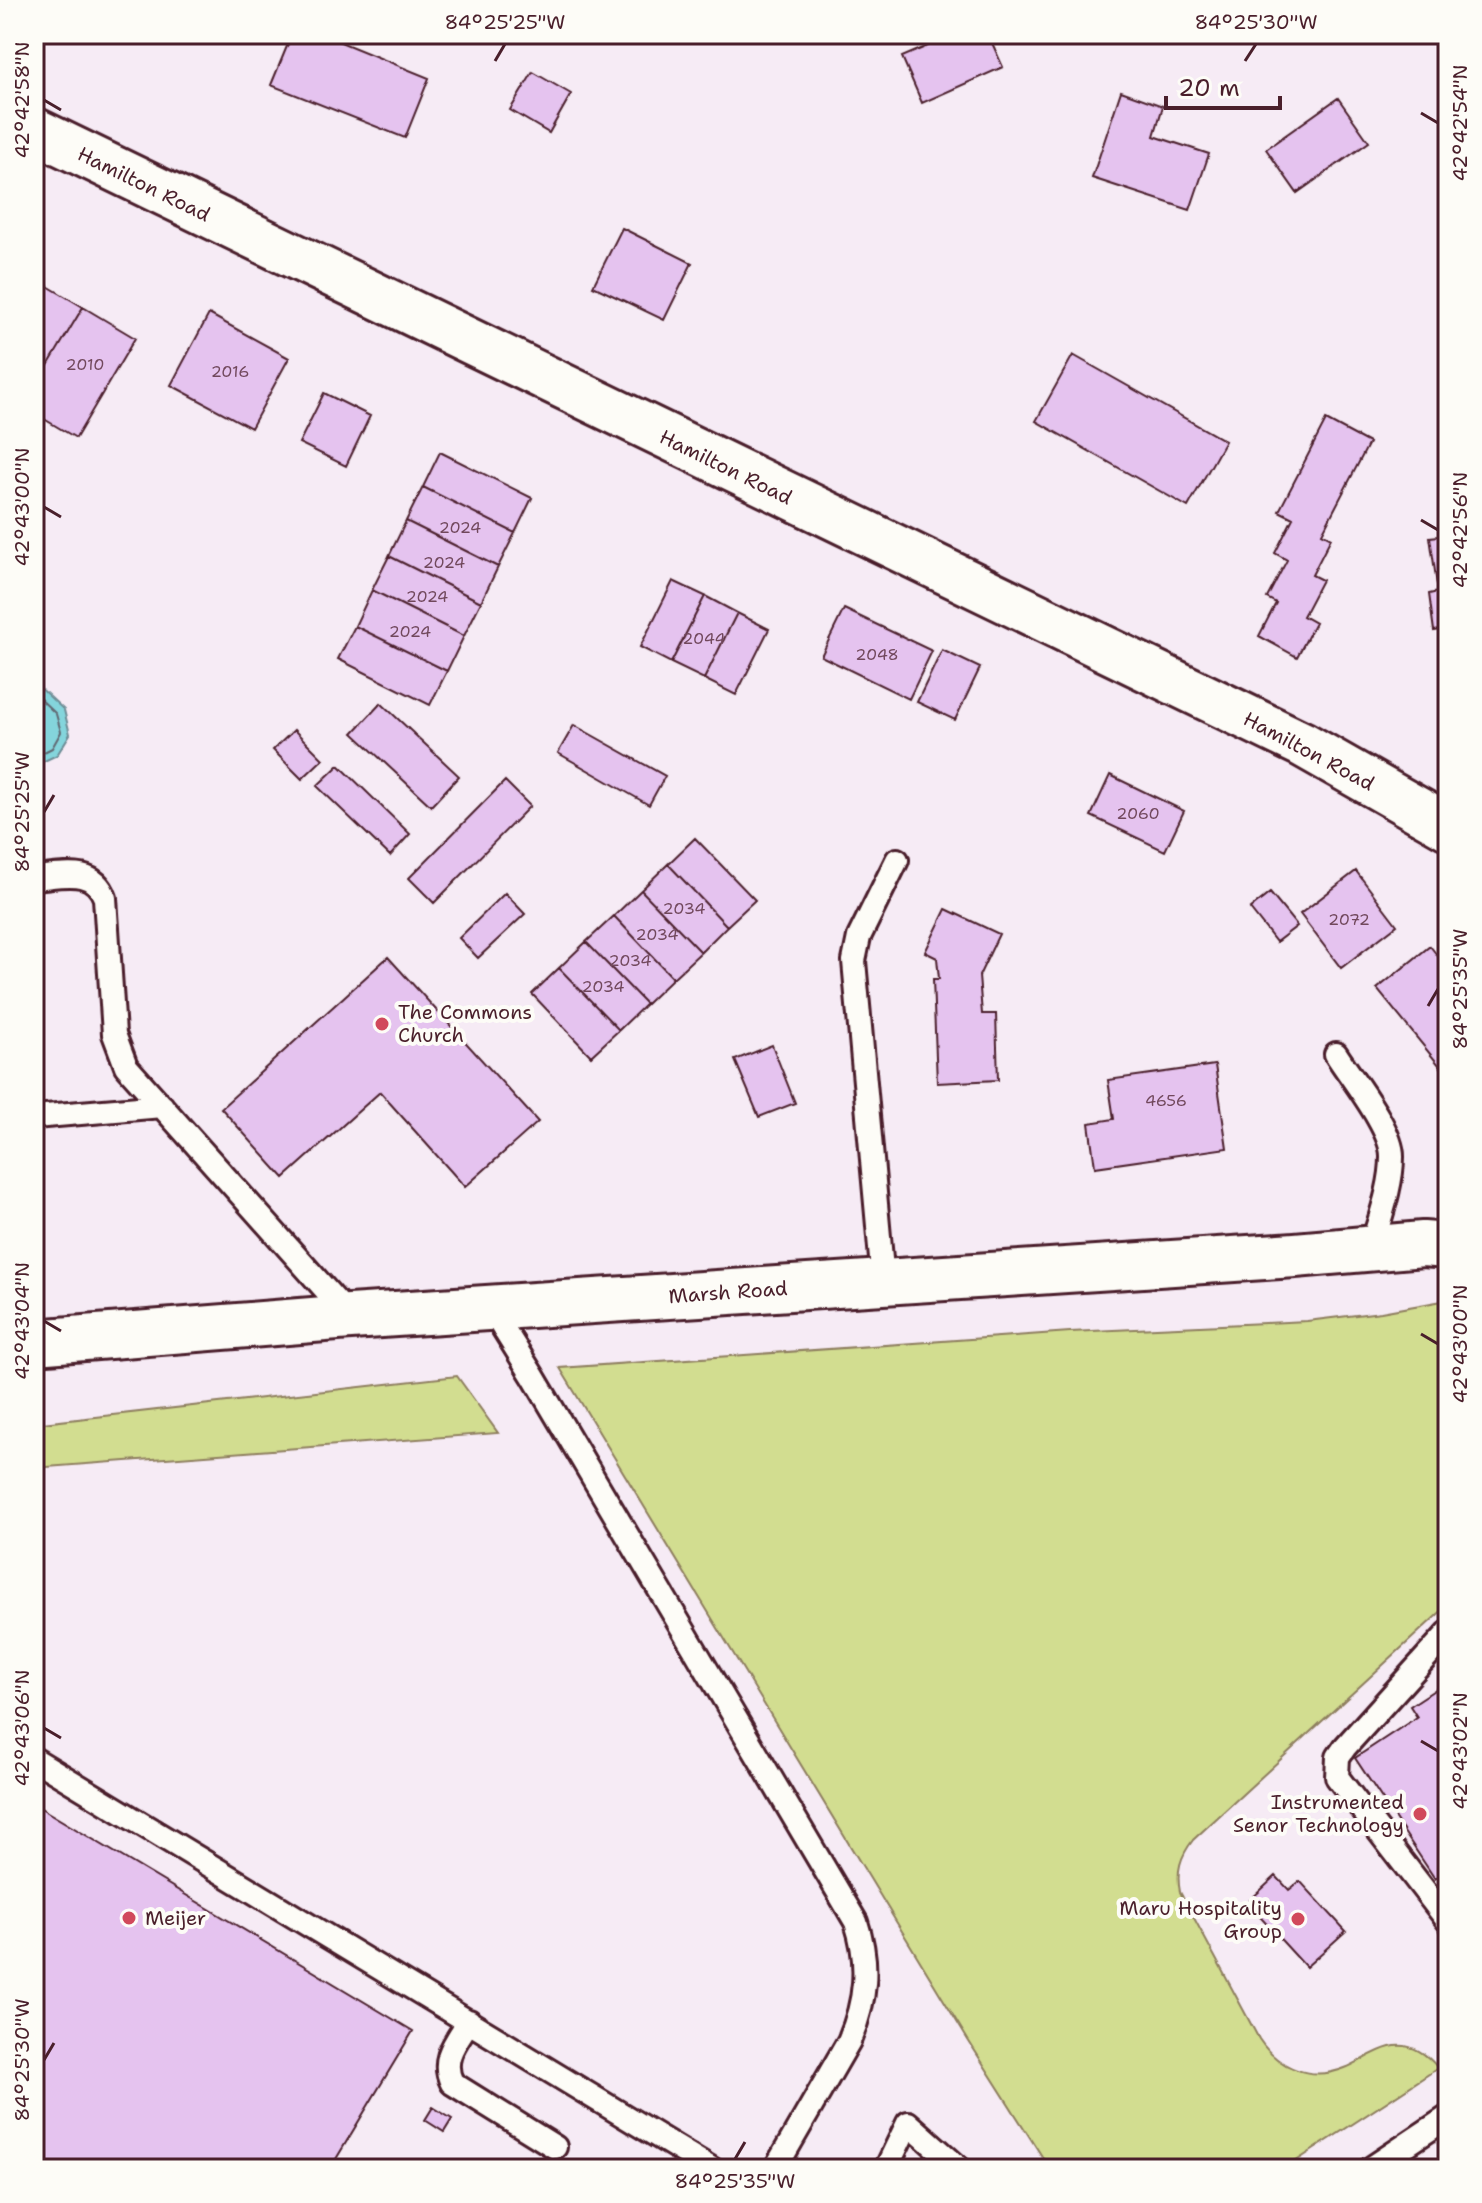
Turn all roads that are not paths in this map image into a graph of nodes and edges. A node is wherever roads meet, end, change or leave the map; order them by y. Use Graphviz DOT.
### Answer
graph roads {
  1 [pos="34,130"];
  2 [pos="1432,818"];
  3 [pos="1448,847"];
  4 [pos="897,860"];
  5 [pos="34,878"];
  6 [pos="1336,1054"];
  7 [pos="162,1106"];
  8 [pos="34,1117"];
  9 [pos="1440,1240"];
  10 [pos="1371,1249"];
  11 [pos="883,1281"];
  12 [pos="490,1307"];
  13 [pos="350,1317"];
  14 [pos="34,1342"];
  15 [pos="1448,1633"];
  16 [pos="34,1759"];
  17 [pos="1448,1921"];
  18 [pos="469,2021"];
  19 [pos="1448,2117"];
  20 [pos="555,2147"];
  21 [pos="712,2169"];
  22 [pos="775,2169"];
  23 [pos="886,2169"];
  24 [pos="960,2169"];
  25 [pos="1370,2169"];
  1 -- 2 [label="street, Hamilton Road"];
  2 -- 3 [label="street, Hamilton Road"];
  4 -- 11 [label="lane"];
  5 -- 7 [label="lane"];
  6 -- 10 [label="lane"];
  7 -- 8 [label="lane"];
  7 -- 13 [label="lane"];
  9 -- 10 [label="street, Marsh Road"];
  10 -- 11 [label="street, Marsh Road"];
  11 -- 12 [label="street, Marsh Road"];
  12 -- 13 [label="street, Marsh Road"];
  12 -- 22 [label="lane"];
  13 -- 14 [label="street, Marsh Road"];
  15 -- 17 [label="lane"];
  16 -- 18 [label="lane"];
  18 -- 20 [label="lane"];
  18 -- 21 [label="lane"];
  19 -- 25 [label="lane"];
  23 -- 24 [label="lane"];
}
